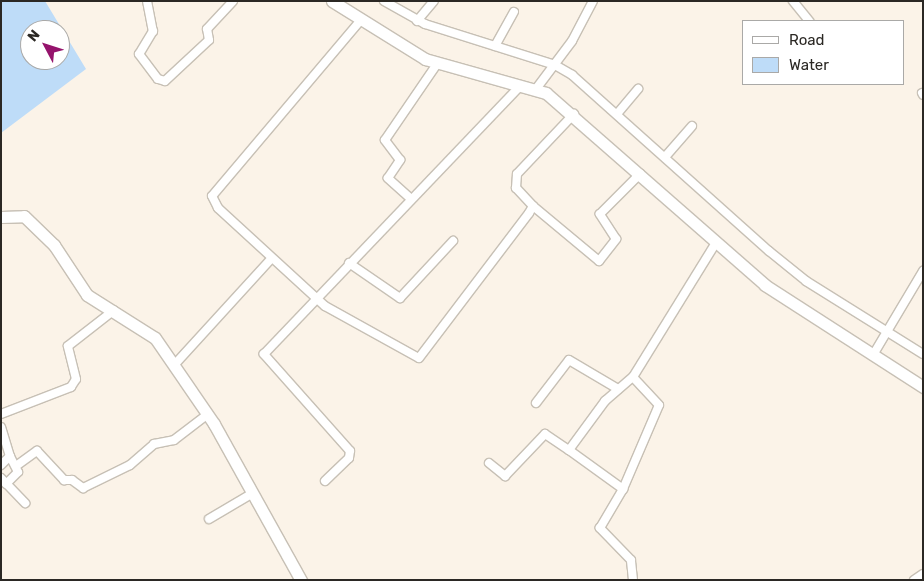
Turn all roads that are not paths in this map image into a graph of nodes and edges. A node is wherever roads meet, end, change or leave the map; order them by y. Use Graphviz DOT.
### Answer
graph roads {
  1 [pos="147,1"];
  2 [pos="233,1"];
  3 [pos="332,1"];
  4 [pos="384,1"];
  5 [pos="434,1"];
  6 [pos="593,1"];
  7 [pos="793,1"];
  8 [pos="514,12"];
  9 [pos="808,20"];
  10 [pos="360,21"];
  11 [pos="417,21"];
  12 [pos="495,46"];
  13 [pos="437,64"];
  14 [pos="553,67"];
  15 [pos="520,86"];
  16 [pos="536,89"];
  17 [pos="638,89"];
  18 [pos="574,114"];
  19 [pos="617,114"];
  20 [pos="692,126"];
  21 [pos="664,157"];
  22 [pos="640,174"];
  23 [pos="410,198"];
  24 [pos="533,206"];
  25 [pos="1,218"];
  26 [pos="453,241"];
  27 [pos="716,244"];
  28 [pos="272,258"];
  29 [pos="350,263"];
  30 [pos="923,271"];
  31 [pos="315,297"];
  32 [pos="114,310"];
  33 [pos="884,334"];
  34 [pos="923,354"];
  35 [pos="873,355"];
  36 [pos="176,363"];
  37 [pos="633,377"];
  38 [pos="923,387"];
  39 [pos="618,389"];
  40 [pos="536,403"];
  41 [pos="1,414"];
  42 [pos="208,414"];
  43 [pos="1,426"];
  44 [pos="569,450"];
  45 [pos="10,456"];
  46 [pos="489,463"];
  47 [pos="1,465"];
  48 [pos="16,466"];
  49 [pos="4,481"];
  50 [pos="324,481"];
  51 [pos="623,489"];
  52 [pos="253,493"];
  53 [pos="25,503"];
  54 [pos="209,519"];
  55 [pos="923,574"];
  56 [pos="301,580"];
  57 [pos="633,580"];
  58 [pos="914,580"];
  1 -- 2 [label="street"];
  3 -- 10 [label="main road"];
  4 -- 11 [label="street"];
  5 -- 11 [label="street"];
  6 -- 14 [label="street"];
  7 -- 9 [label="street"];
  8 -- 12 [label="street"];
  10 -- 13 [label="main road"];
  10 -- 28 [label="street"];
  11 -- 12 [label="street"];
  12 -- 14 [label="street"];
  13 -- 15 [label="main road"];
  13 -- 23 [label="street"];
  14 -- 16 [label="street"];
  14 -- 19 [label="street"];
  15 -- 16 [label="main road"];
  15 -- 23 [label="street"];
  16 -- 18 [label="main road"];
  17 -- 19 [label="street"];
  18 -- 22 [label="main road"];
  18 -- 24 [label="street"];
  19 -- 21 [label="street"];
  20 -- 21 [label="street"];
  21 -- 33 [label="street"];
  22 -- 24 [label="street"];
  22 -- 27 [label="main road"];
  23 -- 29 [label="street"];
  24 -- 31 [label="street"];
  25 -- 32 [label="main road"];
  26 -- 29 [label="street"];
  27 -- 35 [label="main road"];
  27 -- 37 [label="street"];
  28 -- 31 [label="street"];
  28 -- 36 [label="street"];
  29 -- 31 [label="street"];
  30 -- 33 [label="street"];
  31 -- 50 [label="street"];
  32 -- 36 [label="main road"];
  32 -- 41 [label="street"];
  33 -- 34 [label="street"];
  33 -- 35 [label="street"];
  35 -- 38 [label="main road"];
  36 -- 42 [label="main road"];
  37 -- 39 [label="street"];
  37 -- 51 [label="street"];
  39 -- 40 [label="street"];
  39 -- 44 [label="street"];
  42 -- 48 [label="street"];
  42 -- 52 [label="main road"];
  43 -- 45 [label="street"];
  44 -- 46 [label="street"];
  44 -- 51 [label="street"];
  45 -- 47 [label="street"];
  45 -- 48 [label="street"];
  48 -- 49 [label="street"];
  49 -- 53 [label="street"];
  51 -- 57 [label="street"];
  52 -- 54 [label="street"];
  52 -- 56 [label="main road"];
  55 -- 58 [label="street"];
}
